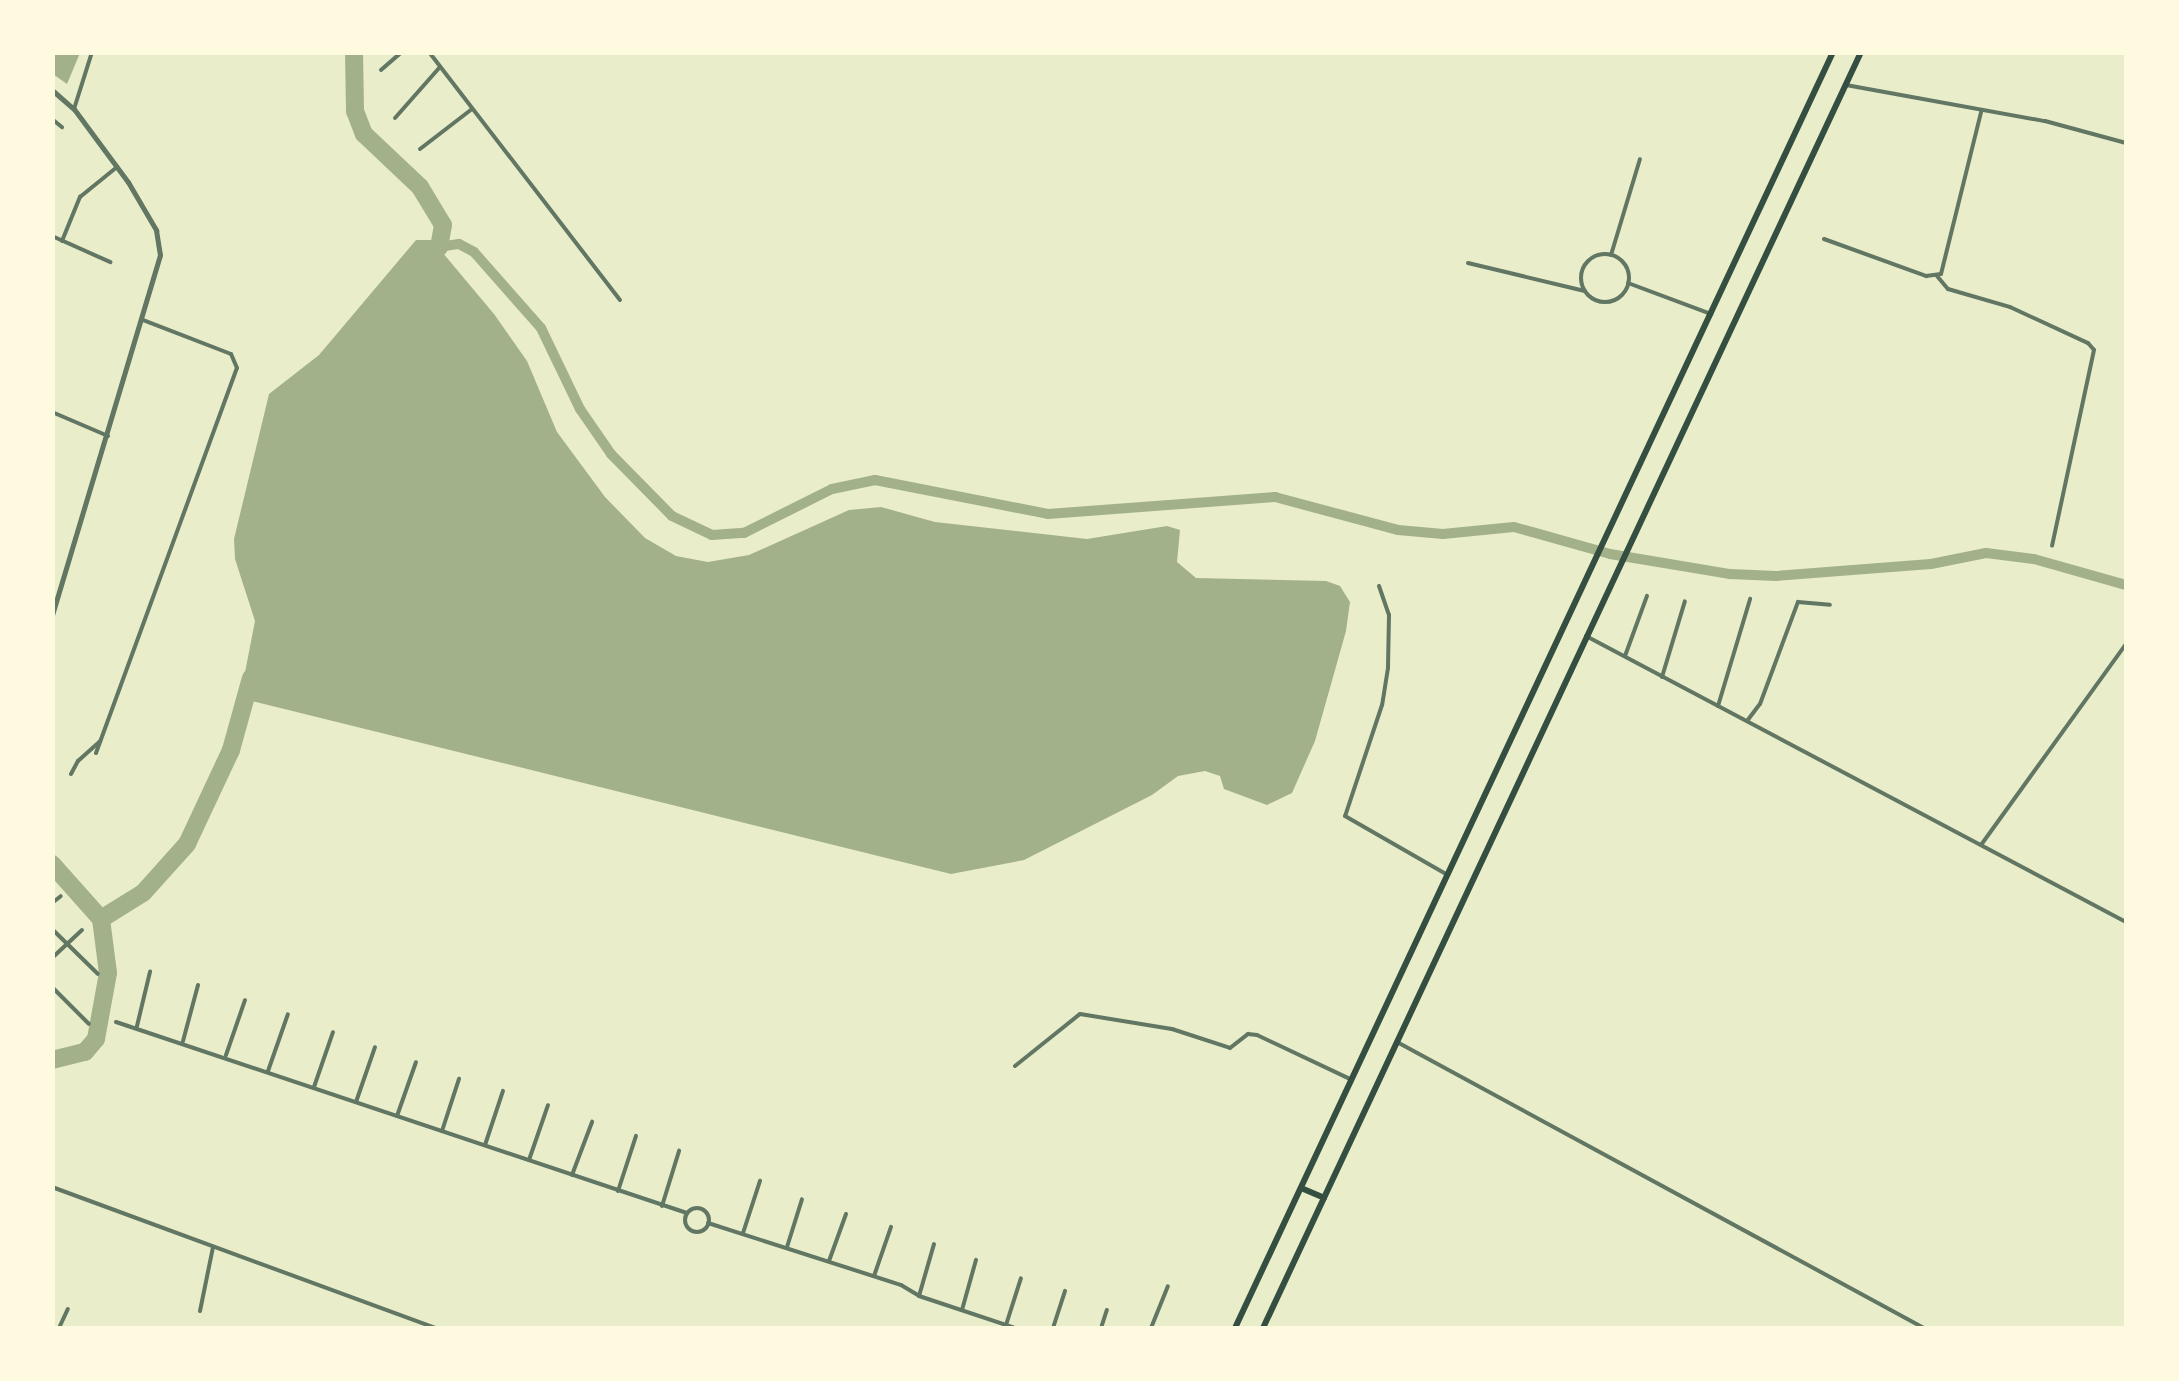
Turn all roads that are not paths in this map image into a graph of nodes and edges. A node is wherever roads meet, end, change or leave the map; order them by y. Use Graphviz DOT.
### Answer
graph roads {
  1 [pos="92,52"];
  2 [pos="402,52"];
  3 [pos="429,52"];
  4 [pos="1833,52"];
  5 [pos="1861,52"];
  6 [pos="440,67"];
  7 [pos="381,70"];
  8 [pos="1846,85"];
  9 [pos="52,90"];
  10 [pos="74,109"];
  11 [pos="472,109"];
  12 [pos="1981,112"];
  13 [pos="395,118"];
  14 [pos="52,119"];
  15 [pos="62,127"];
  16 [pos="2126,143"];
  17 [pos="420,148"];
  18 [pos="1640,159"];
  19 [pos="117,167"];
  20 [pos="52,236"];
  21 [pos="1824,239"];
  22 [pos="62,241"];
  23 [pos="1612,255"];
  24 [pos="110,262"];
  25 [pos="1468,262"];
  26 [pos="1938,276"];
  27 [pos="1628,283"];
  28 [pos="1585,291"];
  29 [pos="620,300"];
  30 [pos="1711,314"];
  31 [pos="143,320"];
  32 [pos="52,412"];
  33 [pos="108,436"];
  34 [pos="2052,546"];
  35 [pos="1379,586"];
  36 [pos="1647,596"];
  37 [pos="1750,599"];
  38 [pos="1685,601"];
  39 [pos="1830,605"];
  40 [pos="52,614"];
  41 [pos="1586,636"];
  42 [pos="2126,644"];
  43 [pos="1625,656"];
  44 [pos="1662,677"];
  45 [pos="1718,706"];
  46 [pos="1747,721"];
  47 [pos="100,741"];
  48 [pos="96,753"];
  49 [pos="71,774"];
  50 [pos="1982,845"];
  51 [pos="1448,875"];
  52 [pos="61,896"];
  53 [pos="52,903"];
  54 [pos="2126,919"];
  55 [pos="52,929"];
  56 [pos="82,930"];
  57 [pos="68,943"];
  58 [pos="52,958"];
  59 [pos="150,972"];
  60 [pos="98,974"];
  61 [pos="198,985"];
  62 [pos="52,986"];
  63 [pos="245,1000"];
  64 [pos="288,1014"];
  65 [pos="116,1022"];
  66 [pos="89,1024"];
  67 [pos="138,1026"];
  68 [pos="333,1032"];
  69 [pos="183,1041"];
  70 [pos="1397,1042"];
  71 [pos="375,1047"];
  72 [pos="226,1055"];
  73 [pos="416,1062"];
  74 [pos="1015,1066"];
  75 [pos="268,1071"];
  76 [pos="459,1079"];
  77 [pos="1352,1080"];
  78 [pos="314,1087"];
  79 [pos="502,1091"];
  80 [pos="356,1102"];
  81 [pos="548,1105"];
  82 [pos="397,1116"];
  83 [pos="592,1122"];
  84 [pos="442,1131"];
  85 [pos="636,1136"];
  86 [pos="485,1146"];
  87 [pos="679,1151"];
  88 [pos="529,1160"];
  89 [pos="572,1175"];
  90 [pos="760,1180"];
  91 [pos="52,1187"];
  92 [pos="1302,1188"];
  93 [pos="618,1191"];
  94 [pos="1324,1198"];
  95 [pos="802,1199"];
  96 [pos="662,1206"];
  97 [pos="686,1213"];
  98 [pos="846,1214"];
  99 [pos="708,1222"];
  100 [pos="891,1227"];
  101 [pos="743,1233"];
  102 [pos="934,1244"];
  103 [pos="212,1247"];
  104 [pos="787,1247"];
  105 [pos="976,1260"];
  106 [pos="830,1261"];
  107 [pos="874,1276"];
  108 [pos="1021,1278"];
  109 [pos="1168,1286"];
  110 [pos="1065,1291"];
  111 [pos="918,1296"];
  112 [pos="68,1309"];
  113 [pos="200,1310"];
  114 [pos="962,1310"];
  115 [pos="1107,1310"];
  116 [pos="1006,1325"];
  117 [pos="59,1328"];
  118 [pos="436,1328"];
  119 [pos="1015,1328"];
  120 [pos="1054,1328"];
  121 [pos="1101,1328"];
  122 [pos="1152,1328"];
  123 [pos="1236,1328"];
  124 [pos="1263,1328"];
  125 [pos="1924,1328"];
  1 -- 10 [label="street"];
  2 -- 7 [label="street"];
  3 -- 6 [label="street"];
  4 -- 30 [label="main road"];
  5 -- 8 [label="main road"];
  6 -- 11 [label="street"];
  6 -- 13 [label="street"];
  8 -- 12 [label="street"];
  8 -- 41 [label="main road"];
  9 -- 10 [label="street"];
  10 -- 19 [label="street"];
  11 -- 17 [label="street"];
  11 -- 29 [label="street"];
  12 -- 16 [label="street"];
  12 -- 26 [label="street"];
  14 -- 15 [label="street"];
  18 -- 23 [label="street"];
  19 -- 22 [label="street"];
  19 -- 31 [label="street"];
  20 -- 22 [label="street"];
  21 -- 26 [label="street"];
  22 -- 24 [label="street"];
  23 -- 27 [label="street"];
  23 -- 28 [label="street"];
  25 -- 28 [label="street"];
  26 -- 34 [label="street"];
  27 -- 28 [label="street"];
  27 -- 30 [label="street"];
  30 -- 51 [label="main road"];
  31 -- 33 [label="street"];
  31 -- 47 [label="street"];
  32 -- 33 [label="street"];
  33 -- 40 [label="street"];
  35 -- 51 [label="street"];
  36 -- 43 [label="street"];
  37 -- 45 [label="street"];
  38 -- 44 [label="street"];
  39 -- 46 [label="street"];
  41 -- 43 [label="street"];
  41 -- 70 [label="main road"];
  42 -- 50 [label="street"];
  43 -- 44 [label="street"];
  44 -- 45 [label="street"];
  45 -- 46 [label="street"];
  46 -- 50 [label="street"];
  47 -- 48 [label="street"];
  47 -- 49 [label="street"];
  50 -- 54 [label="street"];
  51 -- 77 [label="main road"];
  52 -- 53 [label="street"];
  55 -- 57 [label="street"];
  56 -- 57 [label="street"];
  57 -- 58 [label="street"];
  57 -- 60 [label="street"];
  59 -- 67 [label="street"];
  61 -- 69 [label="street"];
  62 -- 66 [label="street"];
  63 -- 72 [label="street"];
  64 -- 75 [label="street"];
  65 -- 67 [label="street"];
  67 -- 69 [label="street"];
  68 -- 78 [label="street"];
  69 -- 72 [label="street"];
  70 -- 94 [label="main road"];
  70 -- 125 [label="street"];
  71 -- 80 [label="street"];
  72 -- 75 [label="street"];
  73 -- 82 [label="street"];
  74 -- 77 [label="street"];
  75 -- 78 [label="street"];
  76 -- 84 [label="street"];
  77 -- 92 [label="main road"];
  78 -- 80 [label="street"];
  79 -- 86 [label="street"];
  80 -- 82 [label="street"];
  81 -- 88 [label="street"];
  82 -- 84 [label="street"];
  83 -- 89 [label="street"];
  84 -- 86 [label="street"];
  85 -- 93 [label="street"];
  86 -- 88 [label="street"];
  87 -- 96 [label="street"];
  88 -- 89 [label="street"];
  89 -- 93 [label="street"];
  90 -- 101 [label="street"];
  91 -- 103 [label="street"];
  92 -- 94 [label="main road"];
  92 -- 123 [label="main road"];
  93 -- 96 [label="street"];
  94 -- 124 [label="main road"];
  95 -- 104 [label="street"];
  96 -- 97 [label="street"];
  97 -- 99 [label="street"];
  97 -- 99 [label="street"];
  98 -- 106 [label="street"];
  99 -- 101 [label="street"];
  100 -- 107 [label="street"];
  101 -- 104 [label="street"];
  102 -- 111 [label="street"];
  103 -- 113 [label="street"];
  103 -- 118 [label="street"];
  104 -- 106 [label="street"];
  105 -- 114 [label="street"];
  106 -- 107 [label="street"];
  107 -- 111 [label="street"];
  108 -- 116 [label="street"];
  109 -- 122 [label="street"];
  110 -- 120 [label="street"];
  111 -- 114 [label="street"];
  112 -- 117 [label="street"];
  114 -- 116 [label="street"];
  115 -- 121 [label="street"];
  116 -- 119 [label="street"];
}
